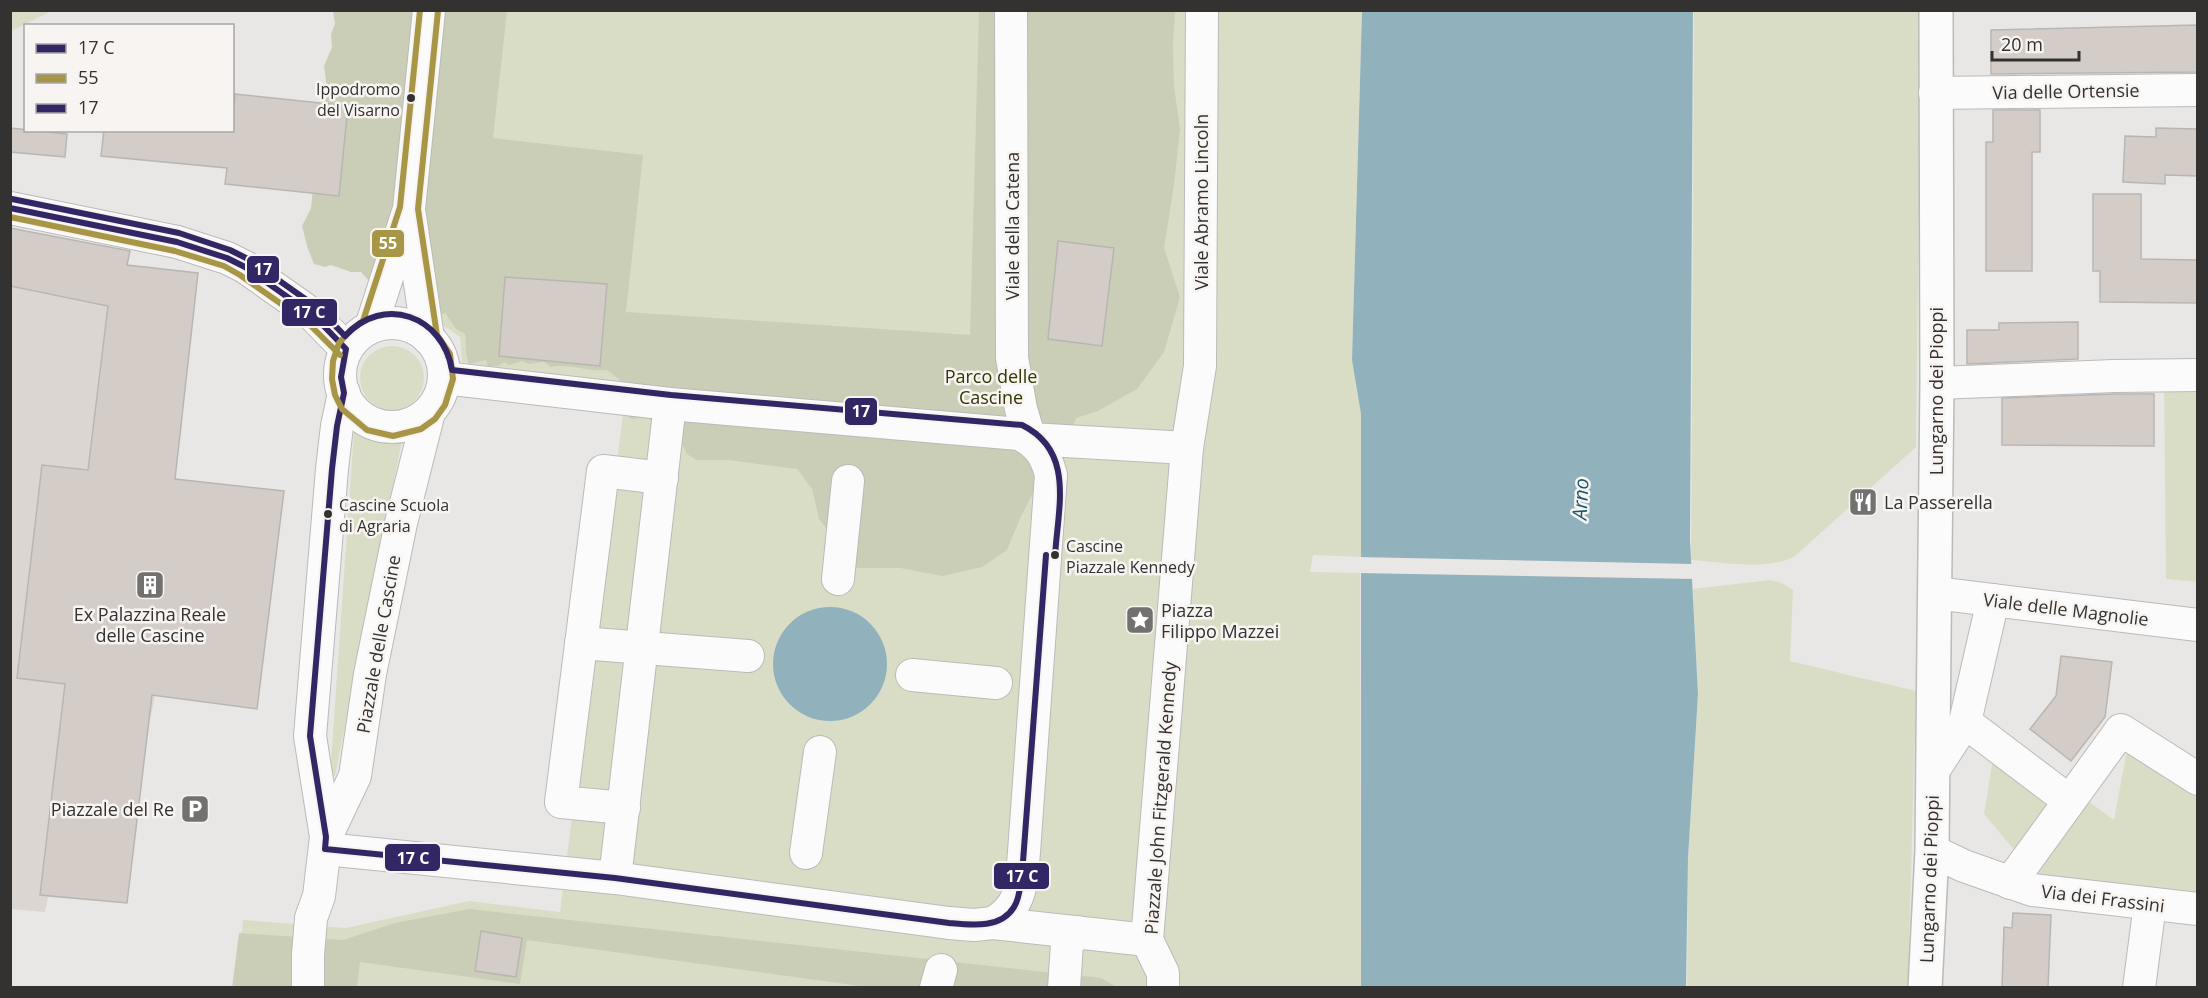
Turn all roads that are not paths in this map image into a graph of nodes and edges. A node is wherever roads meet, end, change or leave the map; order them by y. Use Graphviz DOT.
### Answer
graph roads {
  1 [pos="429,10"];
  2 [pos="1011,10"];
  3 [pos="1202,10"];
  4 [pos="1936,10"];
  5 [pos="2198,90"];
  6 [pos="1935,93"];
  7 [pos="10,208"];
  8 [pos="409,209"];
  9 [pos="371,327"];
  10 [pos="428,338"];
  11 [pos="346,349"];
  12 [pos="2198,375"];
  13 [pos="444,378"];
  14 [pos="1937,384"];
  15 [pos="344,393"];
  16 [pos="1196,393"];
  17 [pos="670,404"];
  18 [pos="429,412"];
  19 [pos="1036,445"];
  20 [pos="1187,448"];
  21 [pos="662,478"];
  22 [pos="848,481"];
  23 [pos="838,579"];
  24 [pos="1935,593"];
  25 [pos="1993,600"];
  26 [pos="2198,625"];
  27 [pos="581,643"];
  28 [pos="643,646"];
  29 [pos="748,656"];
  30 [pos="912,675"];
  31 [pos="996,682"];
  32 [pos="1965,722"];
  33 [pos="820,752"];
  34 [pos="1933,771"];
  35 [pos="2198,779"];
  36 [pos="2068,800"];
  37 [pos="624,808"];
  38 [pos="325,843"];
  39 [pos="1932,851"];
  40 [pos="806,853"];
  41 [pos="615,878"];
  42 [pos="2010,883"];
  43 [pos="2150,904"];
  44 [pos="2197,909"];
  45 [pos="993,923"];
  46 [pos="1147,940"];
  47 [pos="1069,960"];
  48 [pos="1163,986"];
  49 [pos="308,987"];
  50 [pos="1925,987"];
  51 [pos="2139,987"];
  1 -- 8 [label="street"];
  2 -- 19 [label="street, Viale della Catena"];
  3 -- 16 [label="street, Viale Abramo Lincoln"];
  4 -- 6 [label="street, Lungarno dei Pioppi"];
  5 -- 6 [label="street, Via delle Ortensie"];
  6 -- 14 [label="street, Lungarno dei Pioppi"];
  7 -- 11 [label="street"];
  8 -- 9 [label="street"];
  8 -- 10 [label="street"];
  9 -- 10 [label="street"];
  9 -- 11 [label="street"];
  10 -- 13 [label="street"];
  11 -- 15 [label="street"];
  12 -- 14 [label="street"];
  13 -- 17 [label="street"];
  13 -- 18 [label="street, Piazzale delle Cascine"];
  14 -- 24 [label="street, Lungarno dei Pioppi"];
  15 -- 18 [label="street"];
  15 -- 38 [label="street"];
  16 -- 20 [label="street, Piazzale John Fitzgerald Kennedy"];
  17 -- 19 [label="street"];
  17 -- 21 [label="street"];
  18 -- 38 [label="street, Piazzale delle Cascine"];
  19 -- 20 [label="street"];
  19 -- 45 [label="street"];
  20 -- 46 [label="street, Piazzale John Fitzgerald Kennedy"];
  21 -- 27 [label="street"];
  21 -- 28 [label="street"];
  22 -- 23 [label="street"];
  24 -- 25 [label="street, Viale delle Magnolie"];
  24 -- 34 [label="street, Lungarno dei Pioppi"];
  25 -- 26 [label="street, Viale delle Magnolie"];
  25 -- 32 [label="street, Lungarno dei Pioppi"];
  27 -- 28 [label="street"];
  27 -- 37 [label="street"];
  28 -- 29 [label="street"];
  28 -- 37 [label="street"];
  30 -- 31 [label="street"];
  32 -- 34 [label="street, Lungarno dei Pioppi"];
  32 -- 36 [label="street"];
  33 -- 40 [label="street"];
  34 -- 39 [label="street, Lungarno dei Pioppi"];
  35 -- 36 [label="street, Via dei Frassini"];
  36 -- 42 [label="street, Via dei Frassini"];
  37 -- 41 [label="street"];
  38 -- 41 [label="street"];
  38 -- 49 [label="street"];
  39 -- 42 [label="street, Via dei Frassini"];
  39 -- 50 [label="street, Lungarno dei Pioppi"];
  41 -- 45 [label="street"];
  42 -- 43 [label="street, Via dei Frassini"];
  43 -- 44 [label="street, Via dei Frassini"];
  43 -- 51 [label="street"];
  45 -- 47 [label="street"];
  46 -- 47 [label="street"];
  46 -- 48 [label="street, Piazzale John Fitzgerald Kennedy"];
}
